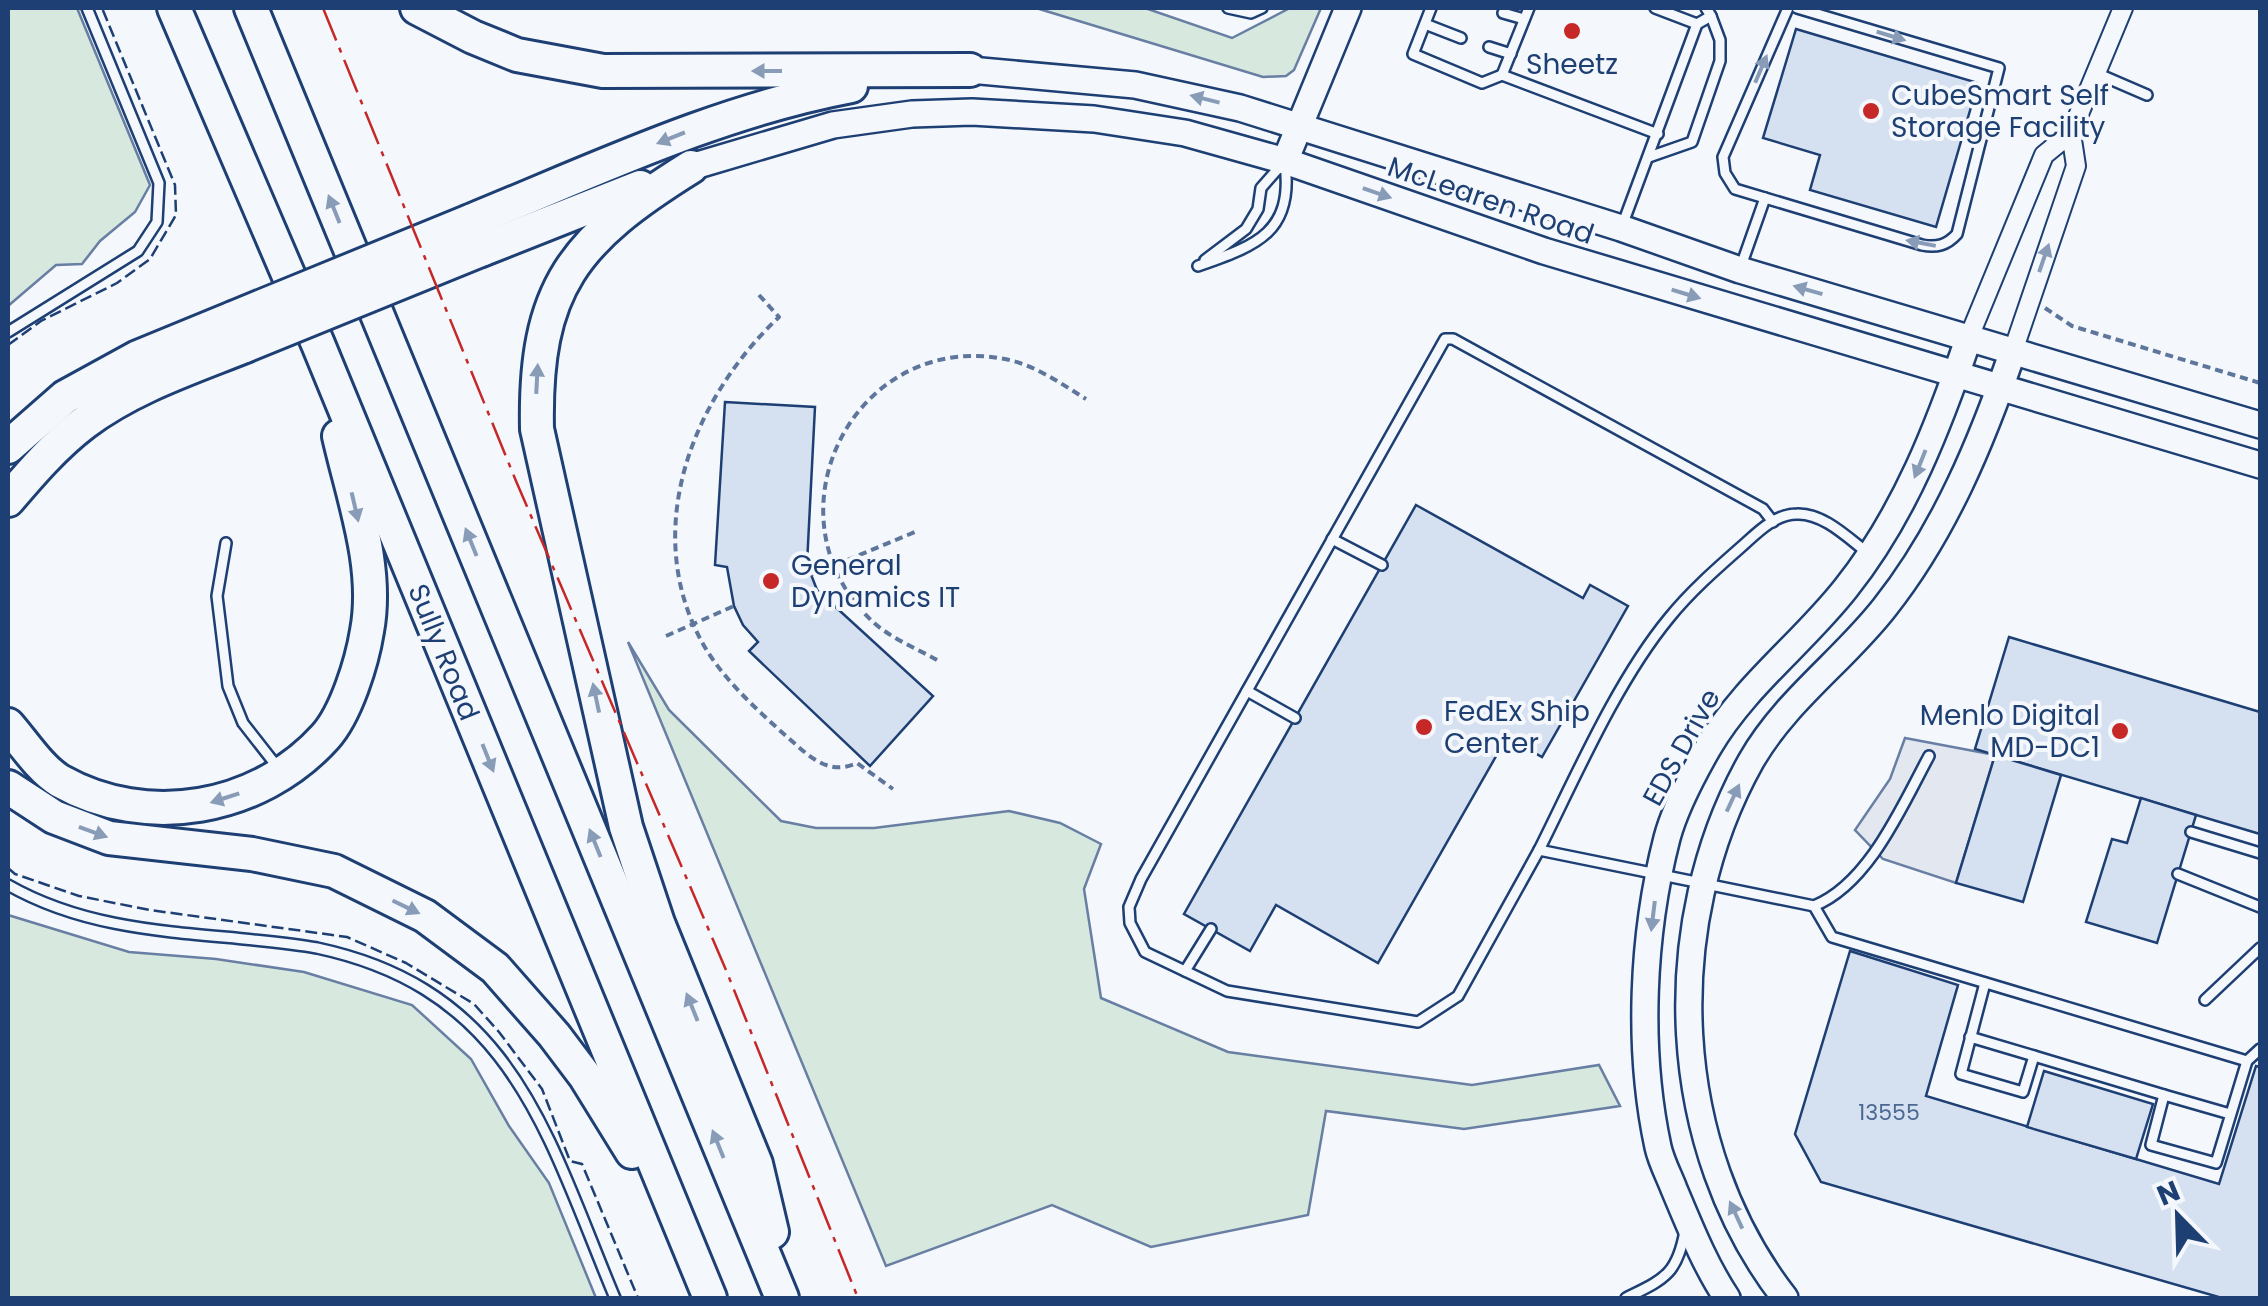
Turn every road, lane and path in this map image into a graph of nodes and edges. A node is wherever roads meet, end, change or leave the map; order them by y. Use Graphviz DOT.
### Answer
graph roads {
  1 [pos="87,8"];
  2 [pos="174,8"];
  3 [pos="251,8"];
  4 [pos="417,8"];
  5 [pos="1228,8"];
  6 [pos="1262,8"];
  7 [pos="1348,8"];
  8 [pos="1431,8"];
  9 [pos="1528,8"];
  10 [pos="1655,8"];
  11 [pos="1788,8"];
  12 [pos="1797,8"];
  13 [pos="2123,8"];
  14 [pos="1708,12"];
  15 [pos="1503,13"];
  16 [pos="1524,19"];
  17 [pos="1425,24"];
  18 [pos="1697,24"];
  19 [pos="1461,38"];
  20 [pos="1489,47"];
  21 [pos="1511,54"];
  22 [pos="970,70"];
  23 [pos="2096,73"];
  24 [pos="1502,75"];
  25 [pos="2147,94"];
  26 [pos="1299,126"];
  27 [pos="2072,133"];
  28 [pos="1658,134"];
  29 [pos="1649,157"];
  30 [pos="1285,162"];
  31 [pos="691,167"];
  32 [pos="1765,198"];
  33 [pos="1621,228"];
  34 [pos="476,235"];
  35 [pos="1740,270"];
  36 [pos="758,295"];
  37 [pos="2029,302"];
  38 [pos="8,332"];
  39 [pos="239,332"];
  40 [pos="1969,337"];
  41 [pos="318,344"];
  42 [pos="2013,351"];
  43 [pos="1956,374"];
  44 [pos="2260,383"];
  45 [pos="2000,389"];
  46 [pos="1086,399"];
  47 [pos="2260,426"];
  48 [pos="8,447"];
  49 [pos="2260,466"];
  50 [pos="8,500"];
  51 [pos="1772,522"];
  52 [pos="915,532"];
  53 [pos="1332,539"];
  54 [pos="226,544"];
  55 [pos="1870,555"];
  56 [pos="834,566"];
  57 [pos="1382,566"];
  58 [pos="811,575"];
  59 [pos="734,606"];
  60 [pos="694,624"];
  61 [pos="666,636"];
  62 [pos="937,660"];
  63 [pos="1246,691"];
  64 [pos="1295,718"];
  65 [pos="8,725"];
  66 [pos="1930,756"];
  67 [pos="283,776"];
  68 [pos="8,787"];
  69 [pos="893,789"];
  70 [pos="158,808"];
  71 [pos="2191,832"];
  72 [pos="156,843"];
  73 [pos="1539,850"];
  74 [pos="2260,852"];
  75 [pos="2178,874"];
  76 [pos="1660,875"];
  77 [pos="1704,884"];
  78 [pos="8,885"];
  79 [pos="1814,906"];
  80 [pos="2260,908"];
  81 [pos="1211,929"];
  82 [pos="2260,948"];
  83 [pos="1185,972"];
  84 [pos="1985,982"];
  85 [pos="2205,1000"];
  86 [pos="1970,1037"];
  87 [pos="2260,1049"];
  88 [pos="2034,1056"];
  89 [pos="2247,1060"];
  90 [pos="2164,1095"];
  91 [pos="2230,1114"];
  92 [pos="1687,1220"];
  93 [pos="690,1251"];
  94 [pos="615,1298"];
  95 [pos="710,1298"];
  96 [pos="785,1298"];
  97 [pos="1626,1298"];
  98 [pos="1728,1298"];
  99 [pos="1785,1298"];
  1 -- 38 [label="lane"];
  2 -- 41 [label="highway, Sully Road"];
  96 -- 3 [label="highway, one-way"];
  22 -- 4 [label="highway, one-way"];
  5 -- 6 [label="lane"];
  7 -- 26 [label="main road"];
  8 -- 17 [label="lane"];
  9 -- 16 [label="lane"];
  10 -- 18 [label="lane"];
  32 -- 11 [label="lane, one-way"];
  12 -- 32 [label="lane, one-way"];
  13 -- 23 [label="street"];
  14 -- 18 [label="lane"];
  14 -- 29 [label="lane"];
  15 -- 16 [label="lane"];
  16 -- 21 [label="lane"];
  17 -- 19 [label="lane"];
  17 -- 24 [label="lane"];
  18 -- 28 [label="lane"];
  20 -- 21 [label="lane"];
  21 -- 24 [label="lane"];
  26 -- 22 [label="main road, McLearen Road, one-way"];
  22 -- 34 [label="highway, one-way"];
  23 -- 25 [label="lane"];
  23 -- 27 [label="street"];
  24 -- 28 [label="lane"];
  26 -- 30 [label="main road"];
  26 -- 33 [label="main road, McLearen Road"];
  37 -- 27 [label="street, one-way"];
  27 -- 40 [label="street"];
  28 -- 29 [label="lane"];
  29 -- 33 [label="lane"];
  30 -- 30 [label="lane"];
  30 -- 31 [label="main road, McLearen Road"];
  30 -- 43 [label="main road, McLearen Road, one-way"];
  31 -- 34 [label="highway"];
  96 -- 31 [label="highway, one-way"];
  32 -- 35 [label="lane"];
  33 -- 35 [label="main road, McLearen Road"];
  34 -- 39 [label="highway, bridge"];
  40 -- 35 [label="main road, McLearen Road, one-way"];
  36 -- 60 [label="path"];
  37 -- 42 [label="street"];
  37 -- 44 [label="path"];
  39 -- 48 [label="highway"];
  39 -- 50 [label="highway"];
  40 -- 42 [label="main road, McLearen Road"];
  40 -- 43 [label="main road, EDS Drive"];
  41 -- 67 [label="highway, one-way"];
  41 -- 93 [label="highway, Sully Road, one-way"];
  42 -- 45 [label="main road"];
  42 -- 47 [label="main road, McLearen Road"];
  43 -- 45 [label="main road, McLearen Road"];
  43 -- 55 [label="main road, EDS Drive, one-way"];
  45 -- 49 [label="main road, McLearen Road"];
  77 -- 45 [label="main road, one-way"];
  46 -- 56 [label="path"];
  51 -- 53 [label="lane"];
  51 -- 55 [label="lane"];
  51 -- 73 [label="lane"];
  52 -- 56 [label="path"];
  53 -- 57 [label="lane"];
  53 -- 63 [label="lane"];
  54 -- 67 [label="lane"];
  55 -- 76 [label="main road, EDS Drive"];
  56 -- 58 [label="path"];
  56 -- 62 [label="path"];
  59 -- 60 [label="path"];
  60 -- 61 [label="path"];
  60 -- 69 [label="path"];
  63 -- 64 [label="lane"];
  63 -- 83 [label="lane"];
  65 -- 70 [label="highway"];
  66 -- 79 [label="lane"];
  67 -- 70 [label="highway, one-way"];
  68 -- 72 [label="highway, one-way"];
  70 -- 72 [label="lane"];
  71 -- 74 [label="lane"];
  72 -- 93 [label="highway, one-way"];
  73 -- 76 [label="lane"];
  73 -- 83 [label="lane"];
  75 -- 80 [label="lane"];
  76 -- 77 [label="lane"];
  76 -- 92 [label="main road, EDS Drive, one-way"];
  77 -- 79 [label="lane"];
  99 -- 77 [label="main road, one-way"];
  78 -- 94 [label="lane"];
  79 -- 84 [label="lane"];
  81 -- 83 [label="lane"];
  82 -- 85 [label="lane"];
  84 -- 86 [label="lane"];
  84 -- 89 [label="lane"];
  86 -- 88 [label="lane"];
  86 -- 88 [label="lane"];
  87 -- 89 [label="lane"];
  88 -- 90 [label="lane"];
  89 -- 91 [label="lane"];
  90 -- 91 [label="lane"];
  90 -- 91 [label="lane"];
  92 -- 97 [label="lane"];
  92 -- 98 [label="main road, EDS Drive"];
  93 -- 95 [label="highway, Sully Road"];
}
